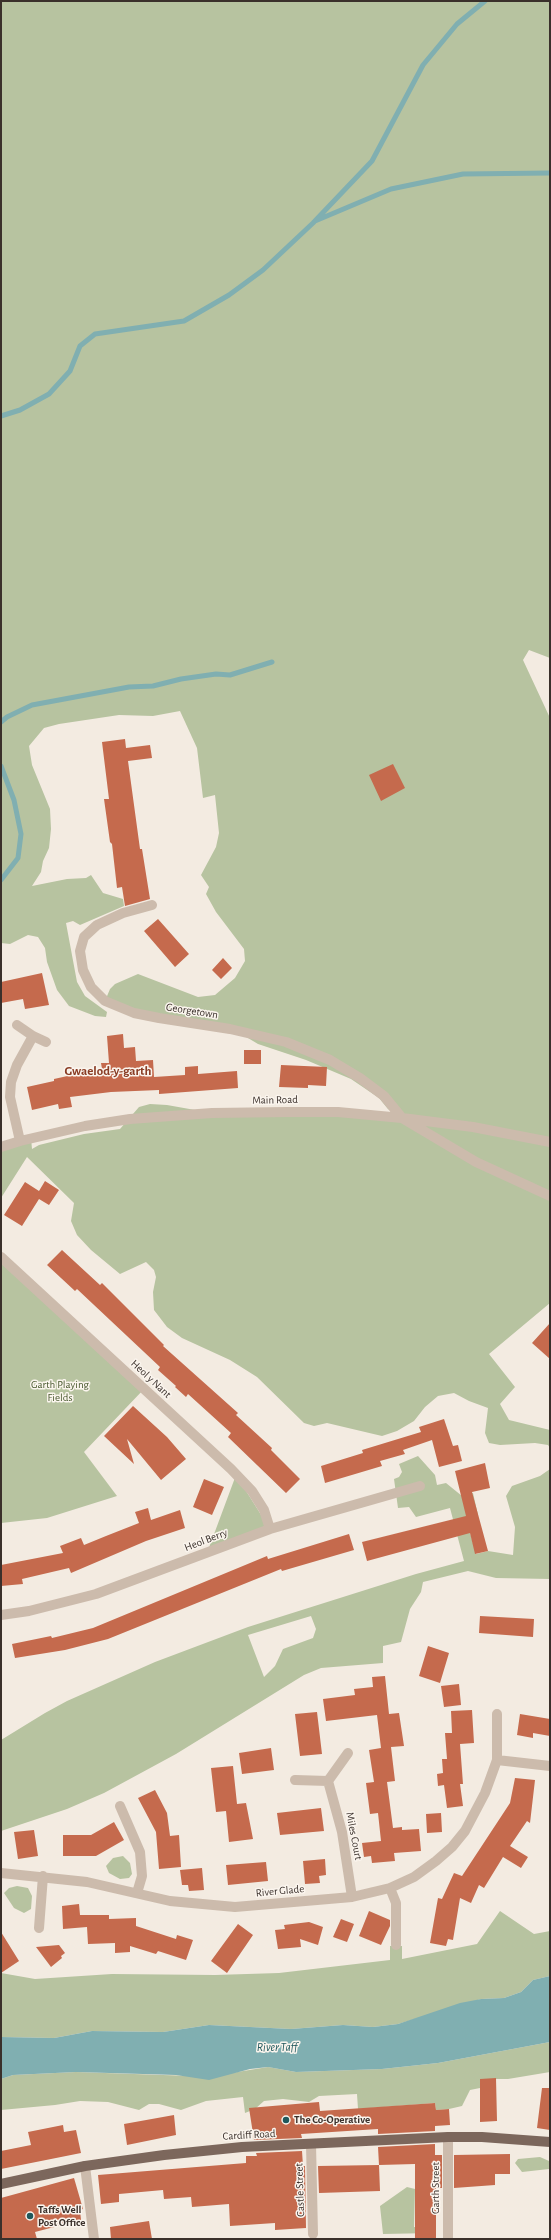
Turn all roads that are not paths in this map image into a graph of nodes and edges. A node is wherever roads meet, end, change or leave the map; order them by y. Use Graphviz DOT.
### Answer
graph roads {
  1 [pos="152,905"];
  2 [pos="17,1025"];
  3 [pos="32,1036"];
  4 [pos="46,1042"];
  5 [pos="402,1118"];
  6 [pos="20,1141"];
  7 [pos="550,1142"];
  8 [pos="1,1147"];
  9 [pos="550,1196"];
  10 [pos="1,1257"];
  11 [pos="420,1486"];
  12 [pos="270,1529"];
  13 [pos="1,1615"];
  14 [pos="497,1714"];
  15 [pos="348,1753"];
  16 [pos="497,1760"];
  17 [pos="550,1766"];
  18 [pos="295,1780"];
  19 [pos="328,1781"];
  20 [pos="120,1806"];
  21 [pos="1,1873"];
  22 [pos="43,1876"];
  23 [pos="390,1888"];
  24 [pos="137,1893"];
  25 [pos="352,1897"];
  26 [pos="39,1928"];
  27 [pos="396,1945"];
  28 [pos="448,2137"];
  29 [pos="550,2142"];
  30 [pos="311,2144"];
  31 [pos="86,2166"];
  32 [pos="1,2184"];
  33 [pos="313,2234"];
  34 [pos="94,2239"];
  35 [pos="448,2239"];
  1 -- 5 [label="street, Georgetown"];
  2 -- 3 [label="street"];
  3 -- 4 [label="street"];
  3 -- 6 [label="street"];
  5 -- 6 [label="street, Main Road"];
  5 -- 7 [label="street, Main Road"];
  5 -- 9 [label="street"];
  6 -- 8 [label="street, Main Road"];
  10 -- 12 [label="street, Heol y Nant"];
  11 -- 12 [label="street, Heol Berry"];
  12 -- 13 [label="street, Heol Berry"];
  14 -- 16 [label="street, River Glade"];
  15 -- 19 [label="street"];
  16 -- 17 [label="street"];
  16 -- 23 [label="street, River Glade"];
  18 -- 19 [label="street"];
  19 -- 25 [label="street, Miles Court"];
  20 -- 24 [label="street"];
  21 -- 22 [label="street, River Glade"];
  22 -- 24 [label="street, River Glade"];
  22 -- 26 [label="street"];
  23 -- 25 [label="street, River Glade"];
  23 -- 27 [label="street"];
  24 -- 25 [label="street, River Glade"];
  28 -- 29 [label="main road, Cardiff Road"];
  28 -- 30 [label="main road, Cardiff Road"];
  28 -- 35 [label="street, Garth Street"];
  30 -- 31 [label="main road, Cardiff Road"];
  30 -- 33 [label="street, Castle Street"];
  31 -- 32 [label="main road, Cardiff Road"];
  31 -- 34 [label="street"];
}
